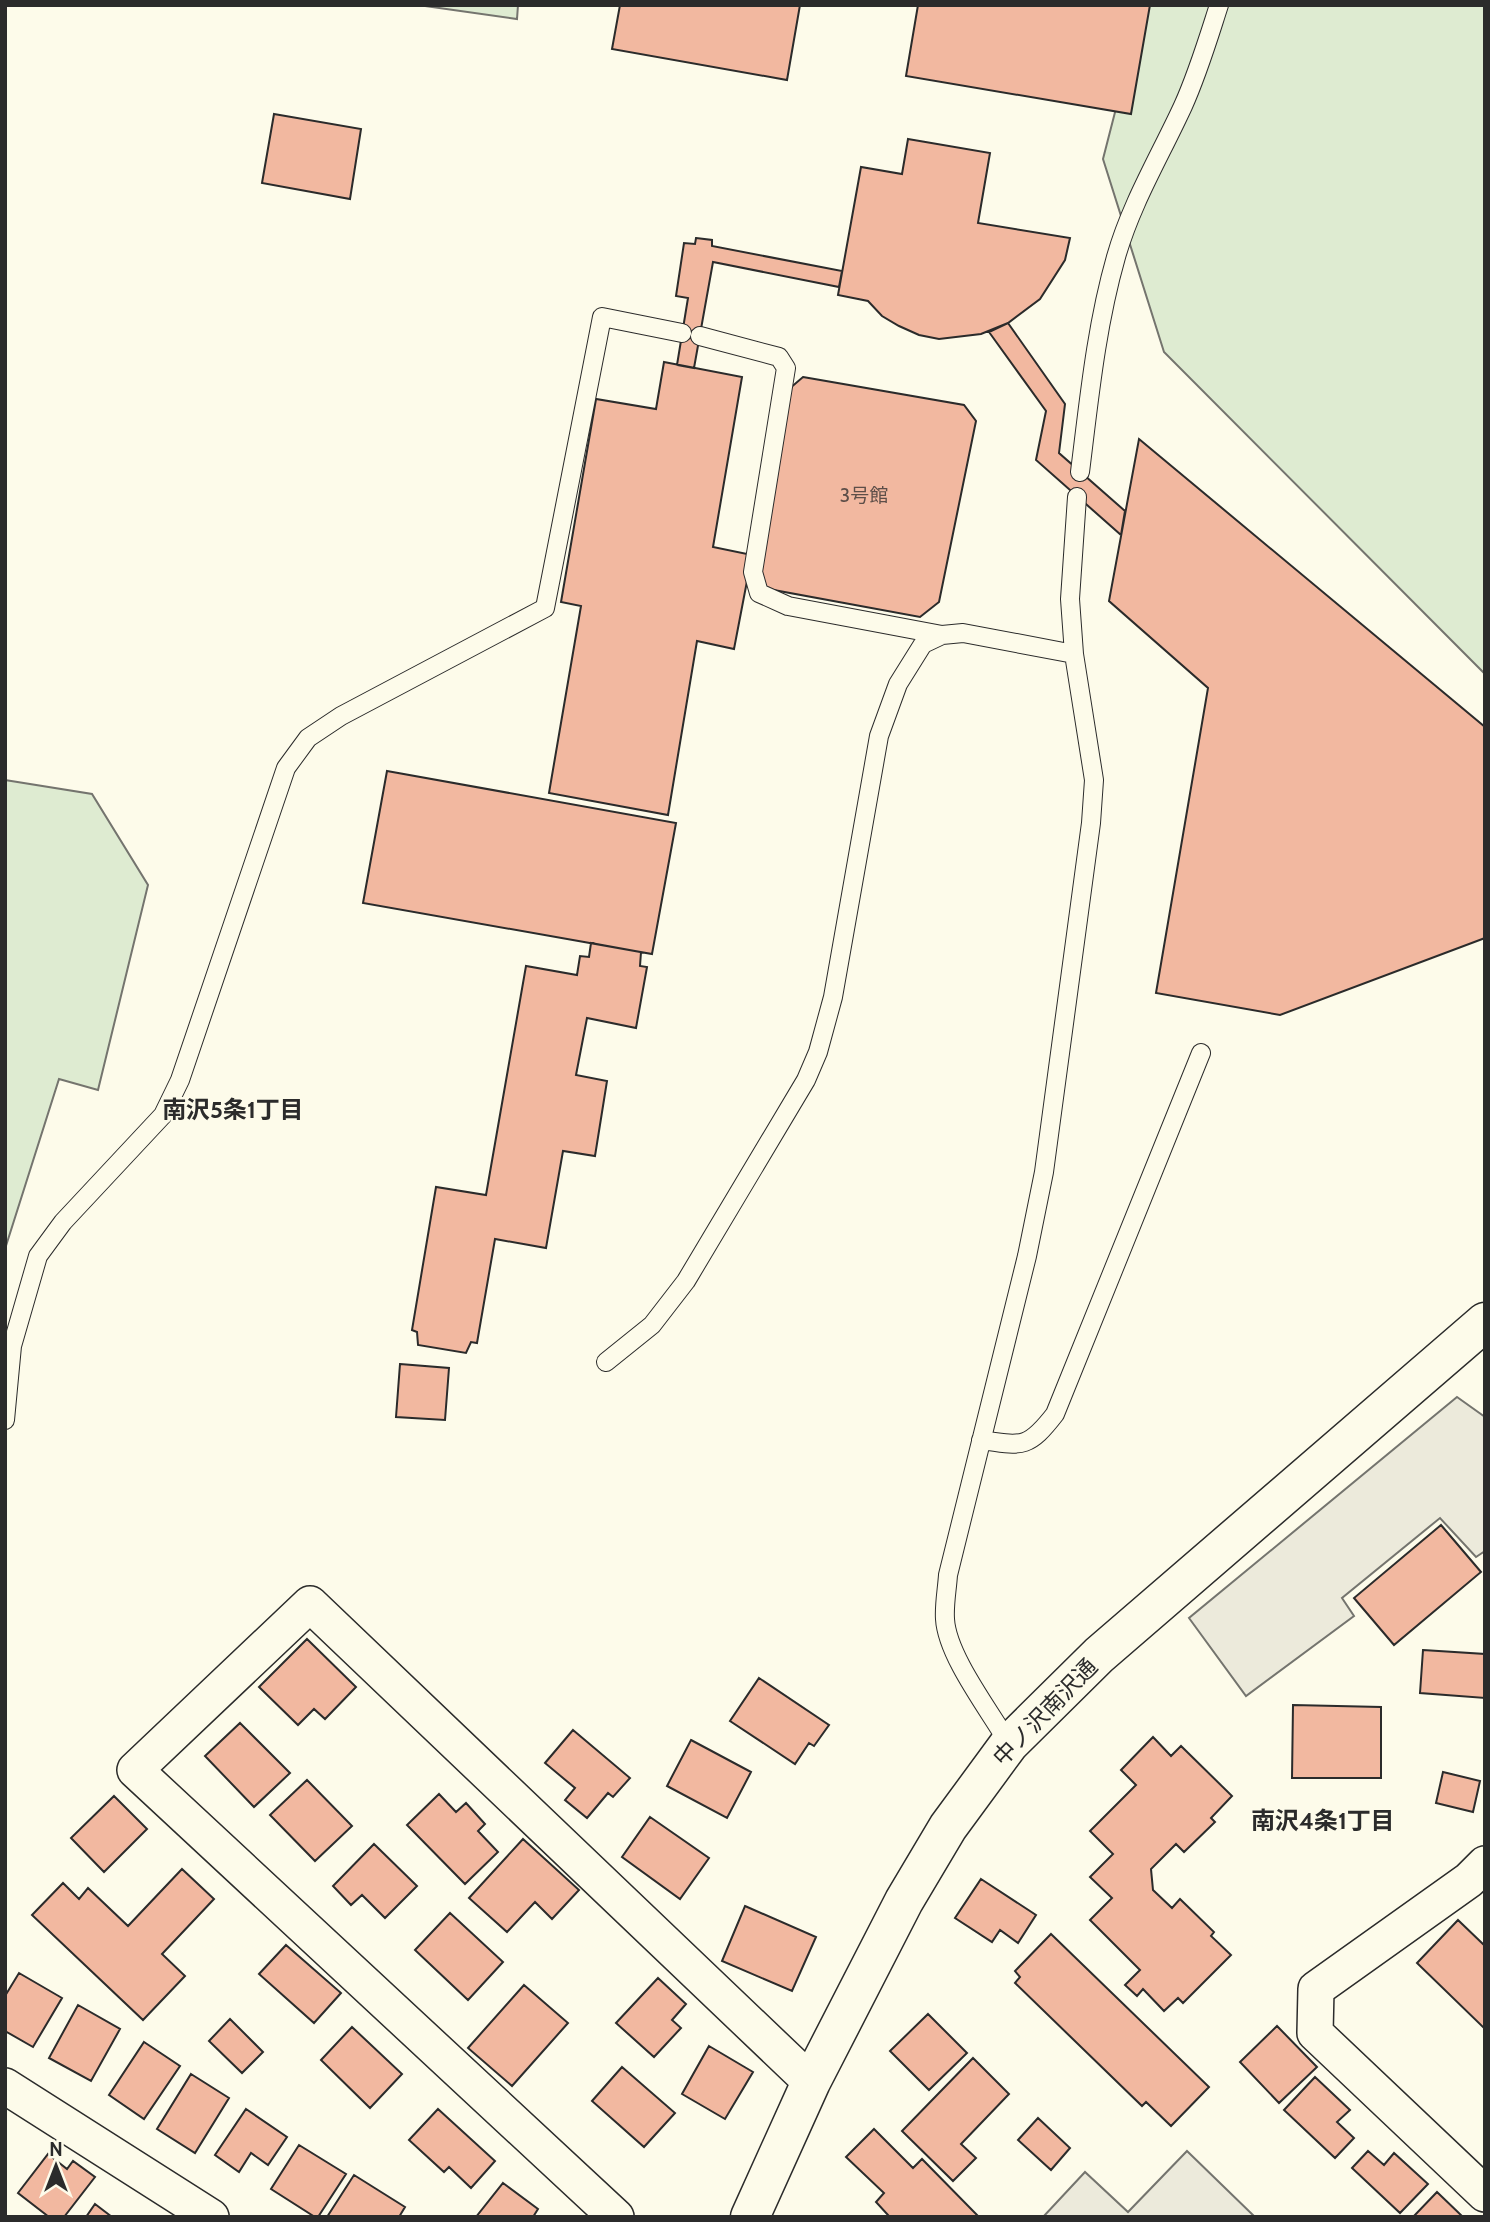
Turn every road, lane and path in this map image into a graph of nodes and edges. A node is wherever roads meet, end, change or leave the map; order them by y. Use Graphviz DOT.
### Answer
graph roads {
  1 [pos="1219,5"];
  2 [pos="1080,472"];
  3 [pos="1077,497"];
  4 [pos="942,635"];
  5 [pos="1074,654"];
  6 [pos="1202,1054"];
  7 [pos="1485,1322"];
  8 [pos="606,1362"];
  9 [pos="5,1420"];
  10 [pos="981,1440"];
  11 [pos="1009,1744"];
  12 [pos="1479,1880"];
  13 [pos="811,2082"];
  14 [pos="5,2086"];
  15 [pos="1485,2194"];
  16 [pos="211,2217"];
  17 [pos="616,2217"];
  18 [pos="750,2217"];
  1 -- 2 [label="lane"];
  3 -- 5 [label="lane"];
  4 -- 5 [label="lane"];
  4 -- 8 [label="lane"];
  4 -- 9 [label="lane"];
  5 -- 10 [label="lane"];
  6 -- 10 [label="lane"];
  7 -- 11 [label="street, 中ノ沢南沢通"];
  10 -- 11 [label="lane"];
  11 -- 13 [label="street, 中ノ沢南沢通"];
  12 -- 15 [label="street"];
  13 -- 17 [label="street"];
  13 -- 18 [label="street, 中ノ沢南沢通"];
  14 -- 16 [label="street"];
}
